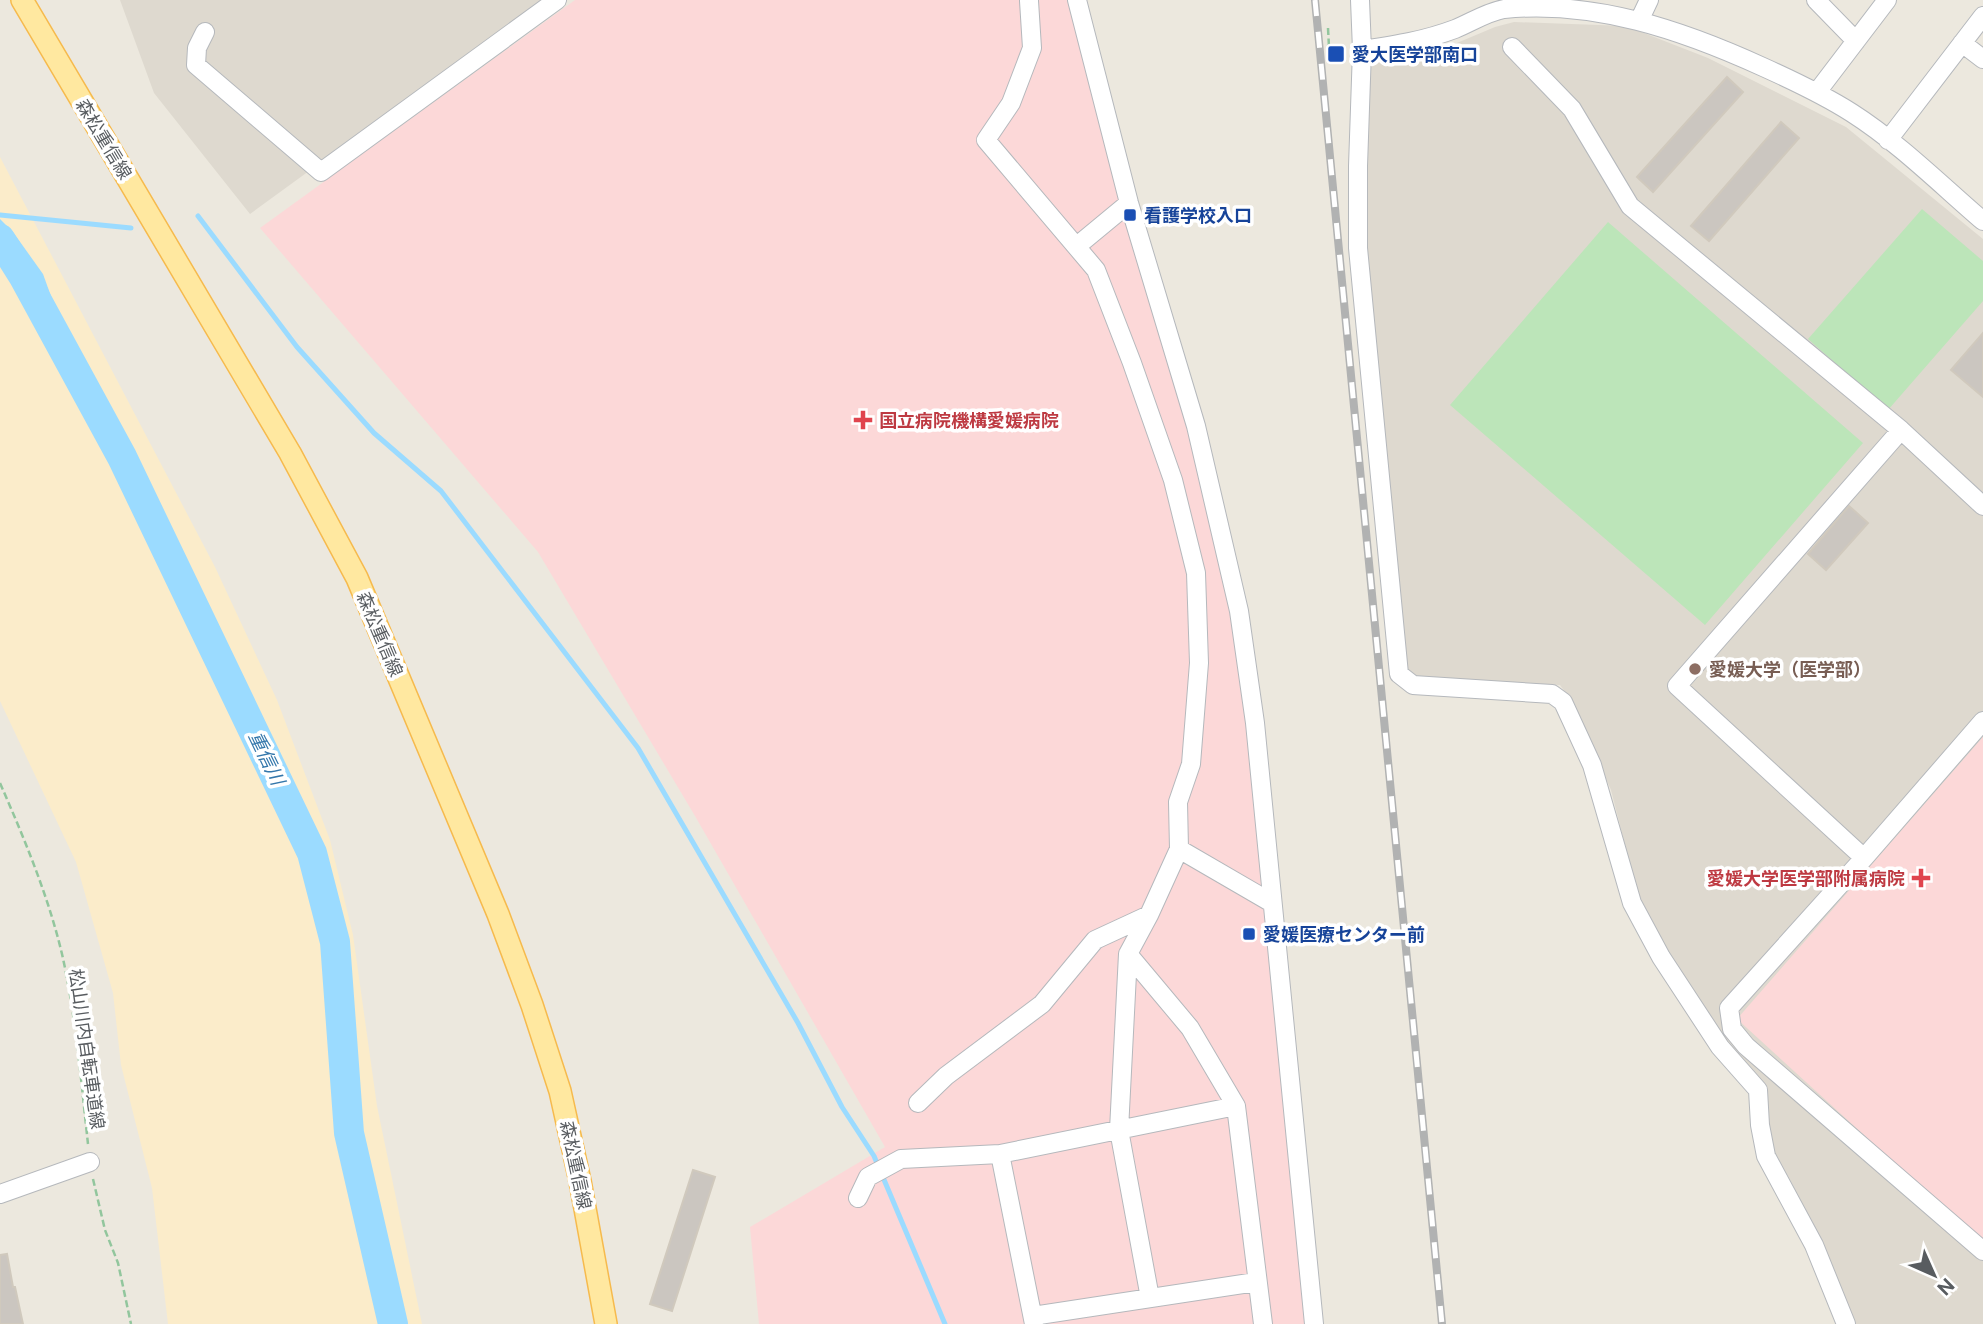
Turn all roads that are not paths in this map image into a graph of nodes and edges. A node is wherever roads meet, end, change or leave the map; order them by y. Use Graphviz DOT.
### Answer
graph roads {
  1 [pos="22,0"];
  2 [pos="557,0"];
  3 [pos="1077,0"];
  4 [pos="1360,0"];
  5 [pos="1649,0"];
  6 [pos="1816,0"];
  7 [pos="1887,0"];
  8 [pos="1029,1"];
  9 [pos="1547,3"];
  10 [pos="1983,16"];
  11 [pos="1640,19"];
  12 [pos="205,32"];
  13 [pos="1856,41"];
  14 [pos="1962,43"];
  15 [pos="1512,47"];
  16 [pos="1362,50"];
  17 [pos="1983,59"];
  18 [pos="1817,92"];
  19 [pos="1888,140"];
  20 [pos="1129,203"];
  21 [pos="1983,221"];
  22 [pos="1077,246"];
  23 [pos="1901,430"];
  24 [pos="1983,506"];
  25 [pos="1983,721"];
  26 [pos="1179,849"];
  27 [pos="1864,858"];
  28 [pos="1272,903"];
  29 [pos="1149,915"];
  30 [pos="1128,954"];
  31 [pos="918,1103"];
  32 [pos="1236,1106"];
  33 [pos="1119,1130"];
  34 [pos="1000,1154"];
  35 [pos="90,1162"];
  36 [pos="0,1194"];
  37 [pos="858,1198"];
  38 [pos="1983,1251"];
  39 [pos="1256,1282"];
  40 [pos="1150,1298"];
  41 [pos="1034,1320"];
  42 [pos="606,1324"];
  43 [pos="1263,1324"];
  44 [pos="1314,1324"];
  45 [pos="1846,1324"];
  1 -- 42 [label="main road, 森松重信線"];
  2 -- 12 [label="street"];
  3 -- 20 [label="street"];
  4 -- 16 [label="street"];
  5 -- 11 [label="street"];
  6 -- 13 [label="street"];
  7 -- 13 [label="street"];
  8 -- 22 [label="street"];
  9 -- 11 [label="street"];
  9 -- 16 [label="street"];
  10 -- 14 [label="street"];
  11 -- 18 [label="street"];
  13 -- 18 [label="street"];
  14 -- 17 [label="street"];
  14 -- 19 [label="street"];
  15 -- 23 [label="street"];
  16 -- 45 [label="street"];
  18 -- 19 [label="street"];
  19 -- 21 [label="street"];
  20 -- 22 [label="street"];
  20 -- 28 [label="street"];
  22 -- 26 [label="street"];
  23 -- 24 [label="street"];
  23 -- 27 [label="street"];
  25 -- 27 [label="street"];
  26 -- 28 [label="street"];
  26 -- 29 [label="street"];
  27 -- 38 [label="street"];
  28 -- 44 [label="street"];
  29 -- 30 [label="street"];
  29 -- 31 [label="street"];
  30 -- 32 [label="street"];
  30 -- 33 [label="street"];
  32 -- 33 [label="street"];
  32 -- 39 [label="street"];
  33 -- 34 [label="street"];
  33 -- 40 [label="street"];
  34 -- 37 [label="street"];
  34 -- 41 [label="street"];
  35 -- 36 [label="street"];
  39 -- 40 [label="street"];
  39 -- 43 [label="street"];
  40 -- 41 [label="street"];
}
